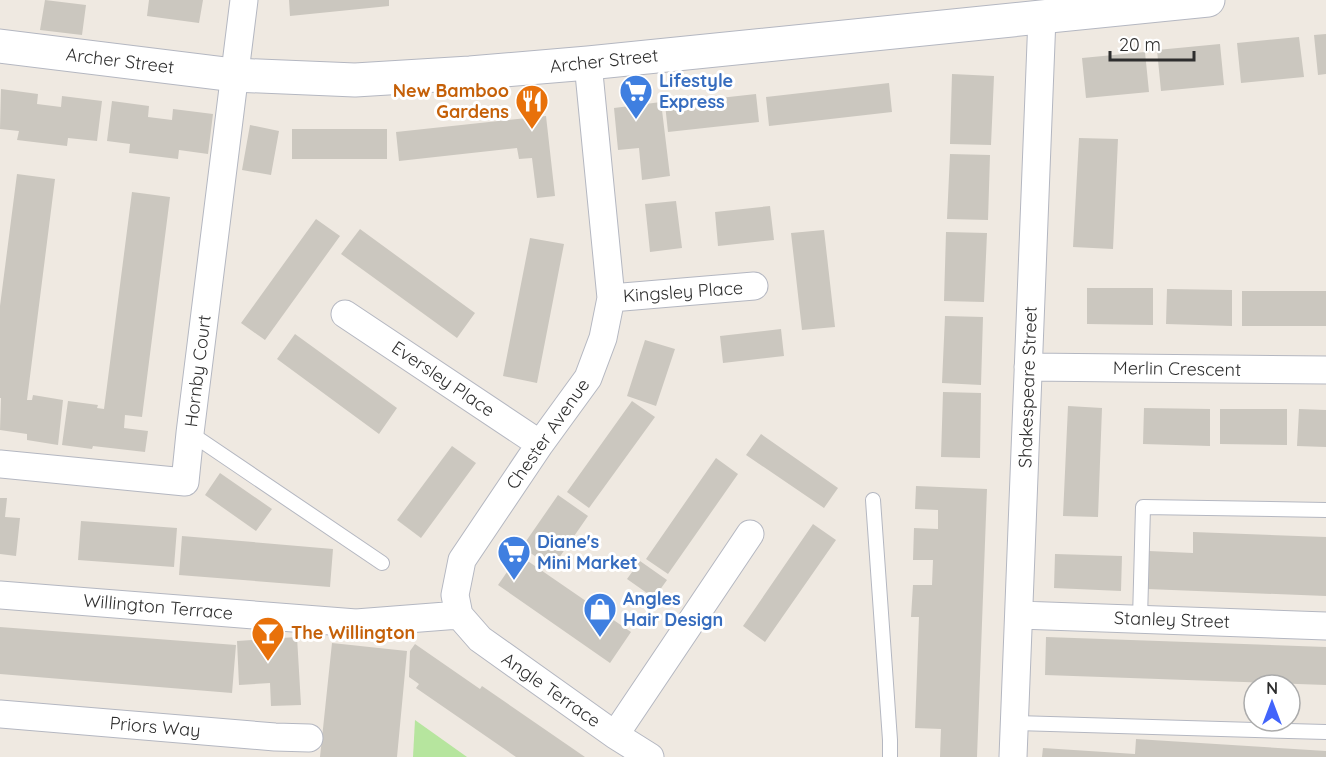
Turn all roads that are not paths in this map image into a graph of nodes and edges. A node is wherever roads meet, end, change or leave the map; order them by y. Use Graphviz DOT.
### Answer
graph roads {
  1 [pos="244,0"];
  2 [pos="1208,0"];
  3 [pos="1053,11"];
  4 [pos="0,46"];
  5 [pos="588,63"];
  6 [pos="234,75"];
  7 [pos="754,286"];
  8 [pos="611,298"];
  9 [pos="345,314"];
  10 [pos="1028,367"];
  11 [pos="1326,370"];
  12 [pos="190,433"];
  13 [pos="540,444"];
  14 [pos="0,464"];
  15 [pos="873,500"];
  16 [pos="1326,510"];
  17 [pos="750,534"];
  18 [pos="382,564"];
  19 [pos="0,595"];
  20 [pos="459,615"];
  21 [pos="1019,615"];
  22 [pos="1140,619"];
  23 [pos="1326,626"];
  24 [pos="0,714"];
  25 [pos="1015,723"];
  26 [pos="1326,732"];
  27 [pos="615,735"];
  28 [pos="309,738"];
  29 [pos="650,757"];
  30 [pos="890,757"];
  31 [pos="1013,757"];
  1 -- 6 [label="street, Hornby Court"];
  2 -- 3 [label="main road, Archer Street"];
  3 -- 5 [label="main road, Archer Street"];
  3 -- 10 [label="street, Shakespeare Street"];
  4 -- 6 [label="main road, Archer Street"];
  5 -- 6 [label="main road, Archer Street"];
  5 -- 8 [label="street, Chester Avenue"];
  6 -- 12 [label="street, Hornby Court"];
  7 -- 8 [label="street, Kingsley Place"];
  8 -- 13 [label="street, Chester Avenue"];
  9 -- 13 [label="street, Eversley Place"];
  10 -- 11 [label="street, Merlin Crescent"];
  10 -- 21 [label="street, Shakespeare Street"];
  12 -- 14 [label="street, Hornby Court"];
  12 -- 18 [label="lane"];
  13 -- 20 [label="street, Chester Avenue"];
  15 -- 30 [label="lane"];
  16 -- 22 [label="lane"];
  17 -- 27 [label="street"];
  19 -- 20 [label="street, Willington Terrace"];
  20 -- 27 [label="street, Angle Terrace"];
  21 -- 22 [label="street, Stanley Street"];
  21 -- 25 [label="street, Shakespeare Street"];
  22 -- 23 [label="street, Stanley Street"];
  24 -- 28 [label="street, Priors Way"];
  25 -- 26 [label="lane"];
  25 -- 31 [label="street, Shakespeare Street"];
  27 -- 29 [label="street, Angle Terrace"];
}
